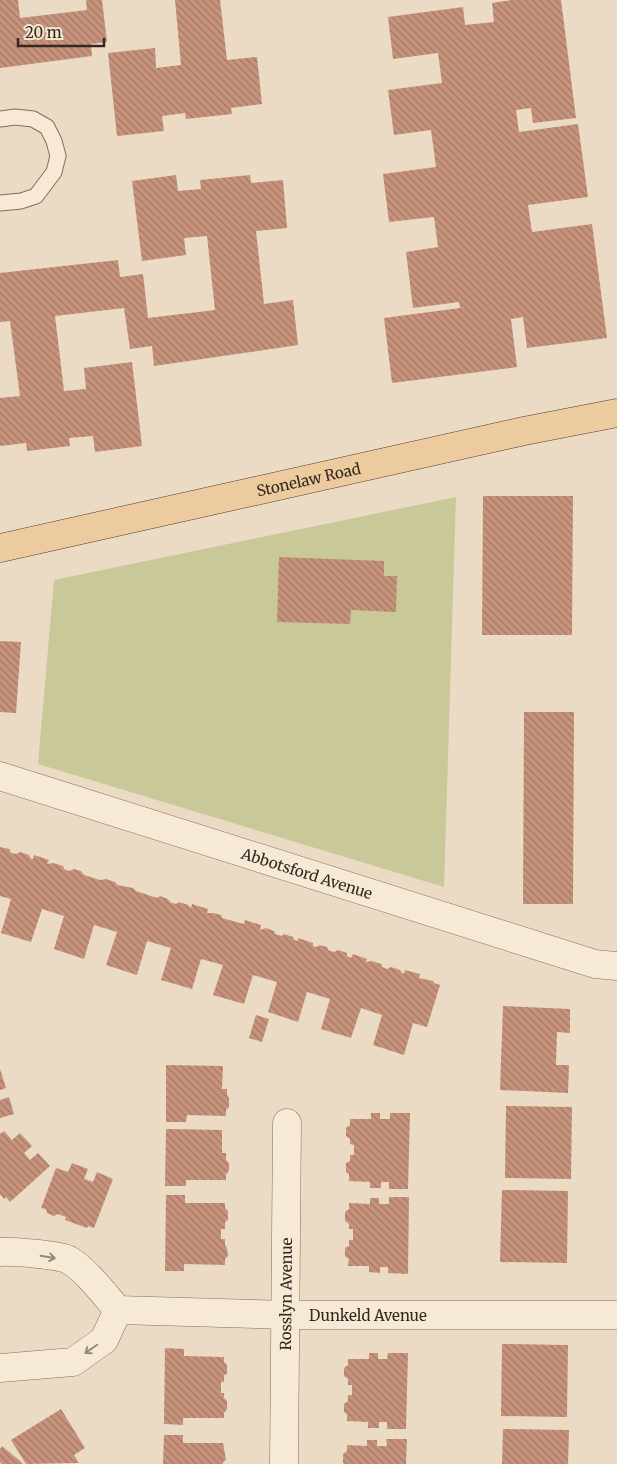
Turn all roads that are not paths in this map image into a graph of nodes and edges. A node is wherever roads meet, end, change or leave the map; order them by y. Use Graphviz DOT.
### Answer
graph roads {
  1 [pos="0,119"];
  2 [pos="0,203"];
  3 [pos="617,412"];
  4 [pos="0,548"];
  5 [pos="0,776"];
  6 [pos="617,966"];
  7 [pos="287,1123"];
  8 [pos="0,1252"];
  9 [pos="118,1310"];
  10 [pos="287,1315"];
  11 [pos="617,1315"];
  12 [pos="0,1368"];
  13 [pos="284,1464"];
  1 -- 2 [label="lane"];
  3 -- 4 [label="main road, Stonelaw Road"];
  5 -- 6 [label="street, Abbotsford Avenue"];
  7 -- 10 [label="street, Rosslyn Avenue"];
  8 -- 9 [label="street, one-way"];
  9 -- 10 [label="street, Dunkeld Avenue"];
  9 -- 12 [label="street, one-way"];
  10 -- 11 [label="street, Dunkeld Avenue"];
  10 -- 13 [label="street, Rosslyn Avenue"];
}
